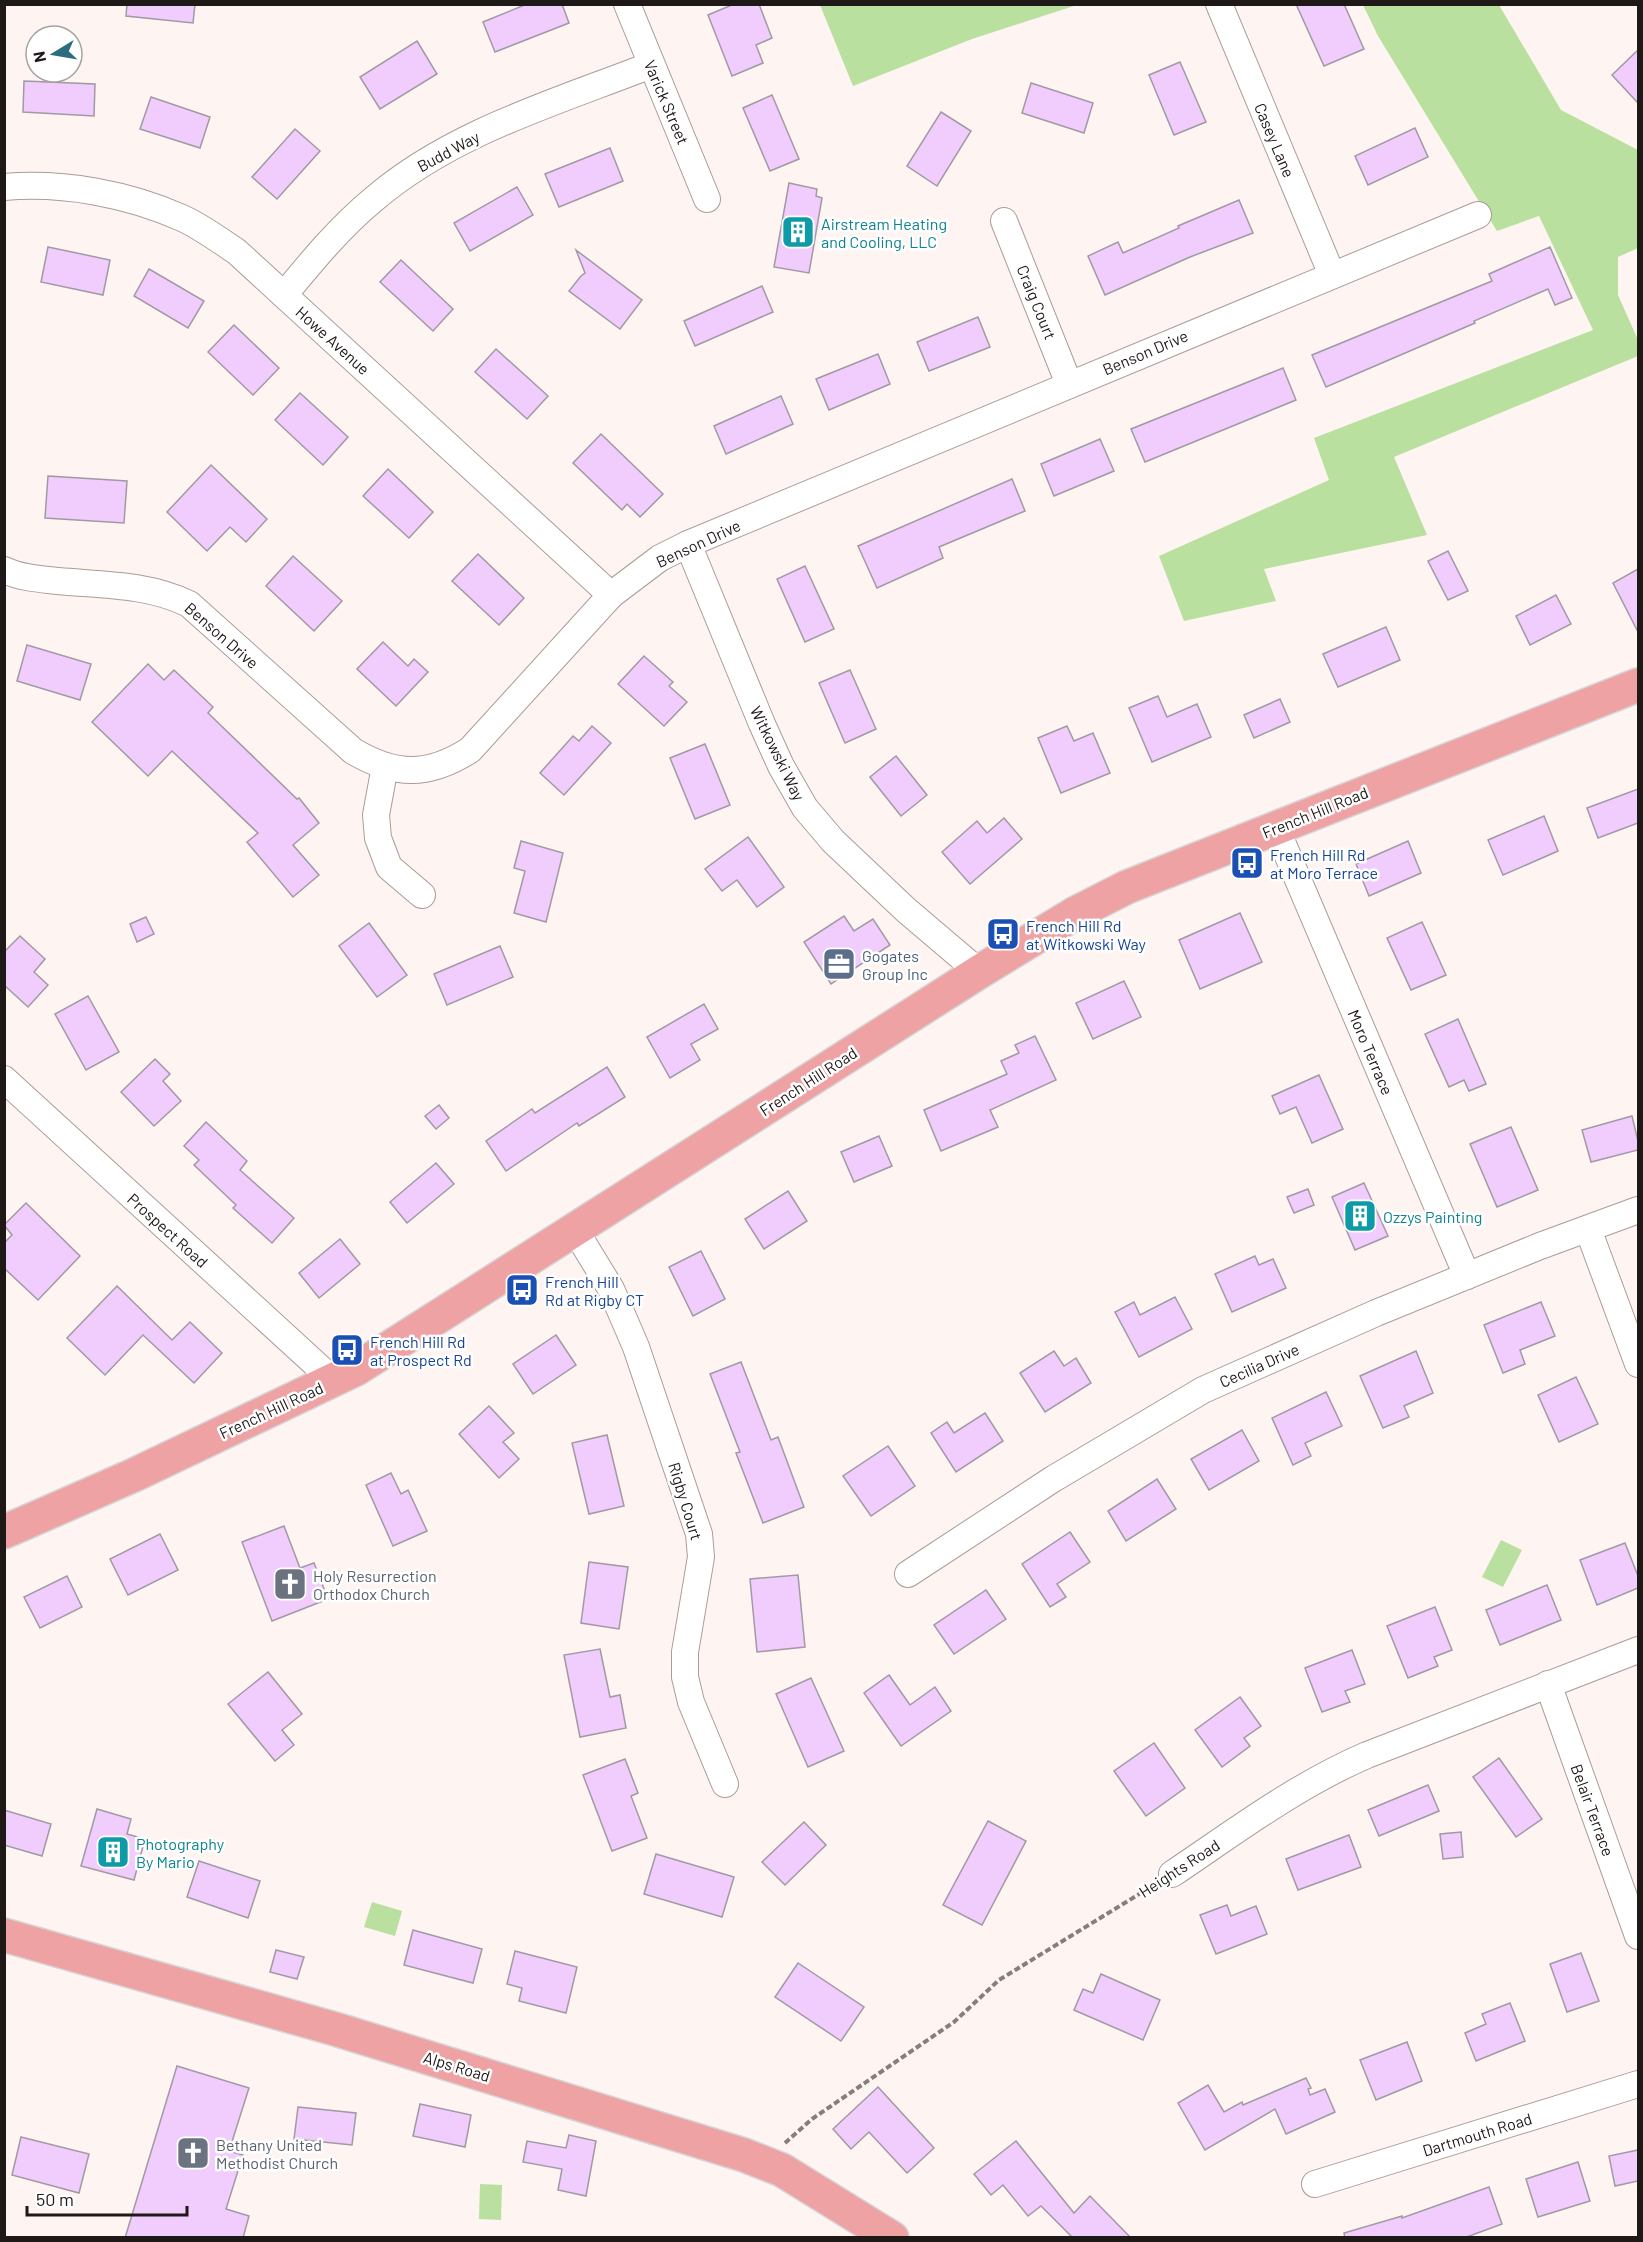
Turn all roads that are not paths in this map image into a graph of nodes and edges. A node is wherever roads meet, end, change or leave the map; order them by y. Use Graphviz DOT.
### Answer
graph roads {
  1 [pos="627,4"];
  2 [pos="1219,4"];
  3 [pos="651,65"];
  4 [pos="4,187"];
  5 [pos="707,199"];
  6 [pos="1478,215"];
  7 [pos="1004,221"];
  8 [pos="1332,275"];
  9 [pos="284,295"];
  10 [pos="1069,384"];
  11 [pos="688,544"];
  12 [pos="4,570"];
  13 [pos="611,595"];
  14 [pos="1638,685"];
  15 [pos="385,766"];
  16 [pos="1276,828"];
  17 [pos="422,895"];
  18 [pos="979,972"];
  19 [pos="4,1079"];
  20 [pos="1638,1210"];
  21 [pos="1588,1229"];
  22 [pos="575,1230"];
  23 [pos="1467,1276"];
  24 [pos="1638,1364"];
  25 [pos="333,1380"];
  26 [pos="4,1532"];
  27 [pos="908,1574"];
  28 [pos="1638,1650"];
  29 [pos="1548,1684"];
  30 [pos="725,1784"];
  31 [pos="1172,1874"];
  32 [pos="4,1935"];
  33 [pos="1638,1936"];
  34 [pos="1638,2084"];
  35 [pos="1315,2184"];
  36 [pos="892,2238"];
  1 -- 3 [label="street, Varick Street"];
  2 -- 8 [label="street, Casey Lane"];
  3 -- 5 [label="street, Varick Street"];
  3 -- 9 [label="street, Budd Way"];
  4 -- 9 [label="street, Howe Avenue"];
  6 -- 8 [label="street, Benson Drive"];
  7 -- 10 [label="street, Craig Court"];
  8 -- 10 [label="street, Benson Drive"];
  9 -- 13 [label="street, Howe Avenue"];
  10 -- 11 [label="street, Benson Drive"];
  11 -- 13 [label="street, Benson Drive"];
  11 -- 18 [label="street, Witkowski Way"];
  12 -- 15 [label="street, Benson Drive"];
  13 -- 15 [label="street, Benson Drive"];
  14 -- 16 [label="main road, French Hill Road"];
  15 -- 17 [label="street"];
  16 -- 18 [label="main road, French Hill Road"];
  16 -- 23 [label="street, Moro Terrace"];
  18 -- 22 [label="main road, French Hill Road"];
  19 -- 25 [label="street, Prospect Road"];
  20 -- 21 [label="street, Cecilia Drive"];
  21 -- 23 [label="street, Cecilia Drive"];
  21 -- 24 [label="street"];
  22 -- 25 [label="main road, French Hill Road"];
  22 -- 30 [label="street, Rigby Court"];
  23 -- 27 [label="street, Cecilia Drive"];
  25 -- 26 [label="main road, French Hill Road"];
  28 -- 29 [label="street, Heights Road"];
  29 -- 31 [label="street, Heights Road"];
  29 -- 33 [label="street, Belair Terrace"];
  32 -- 36 [label="main road, Alps Road"];
  34 -- 35 [label="street, Dartmouth Road"];
}
